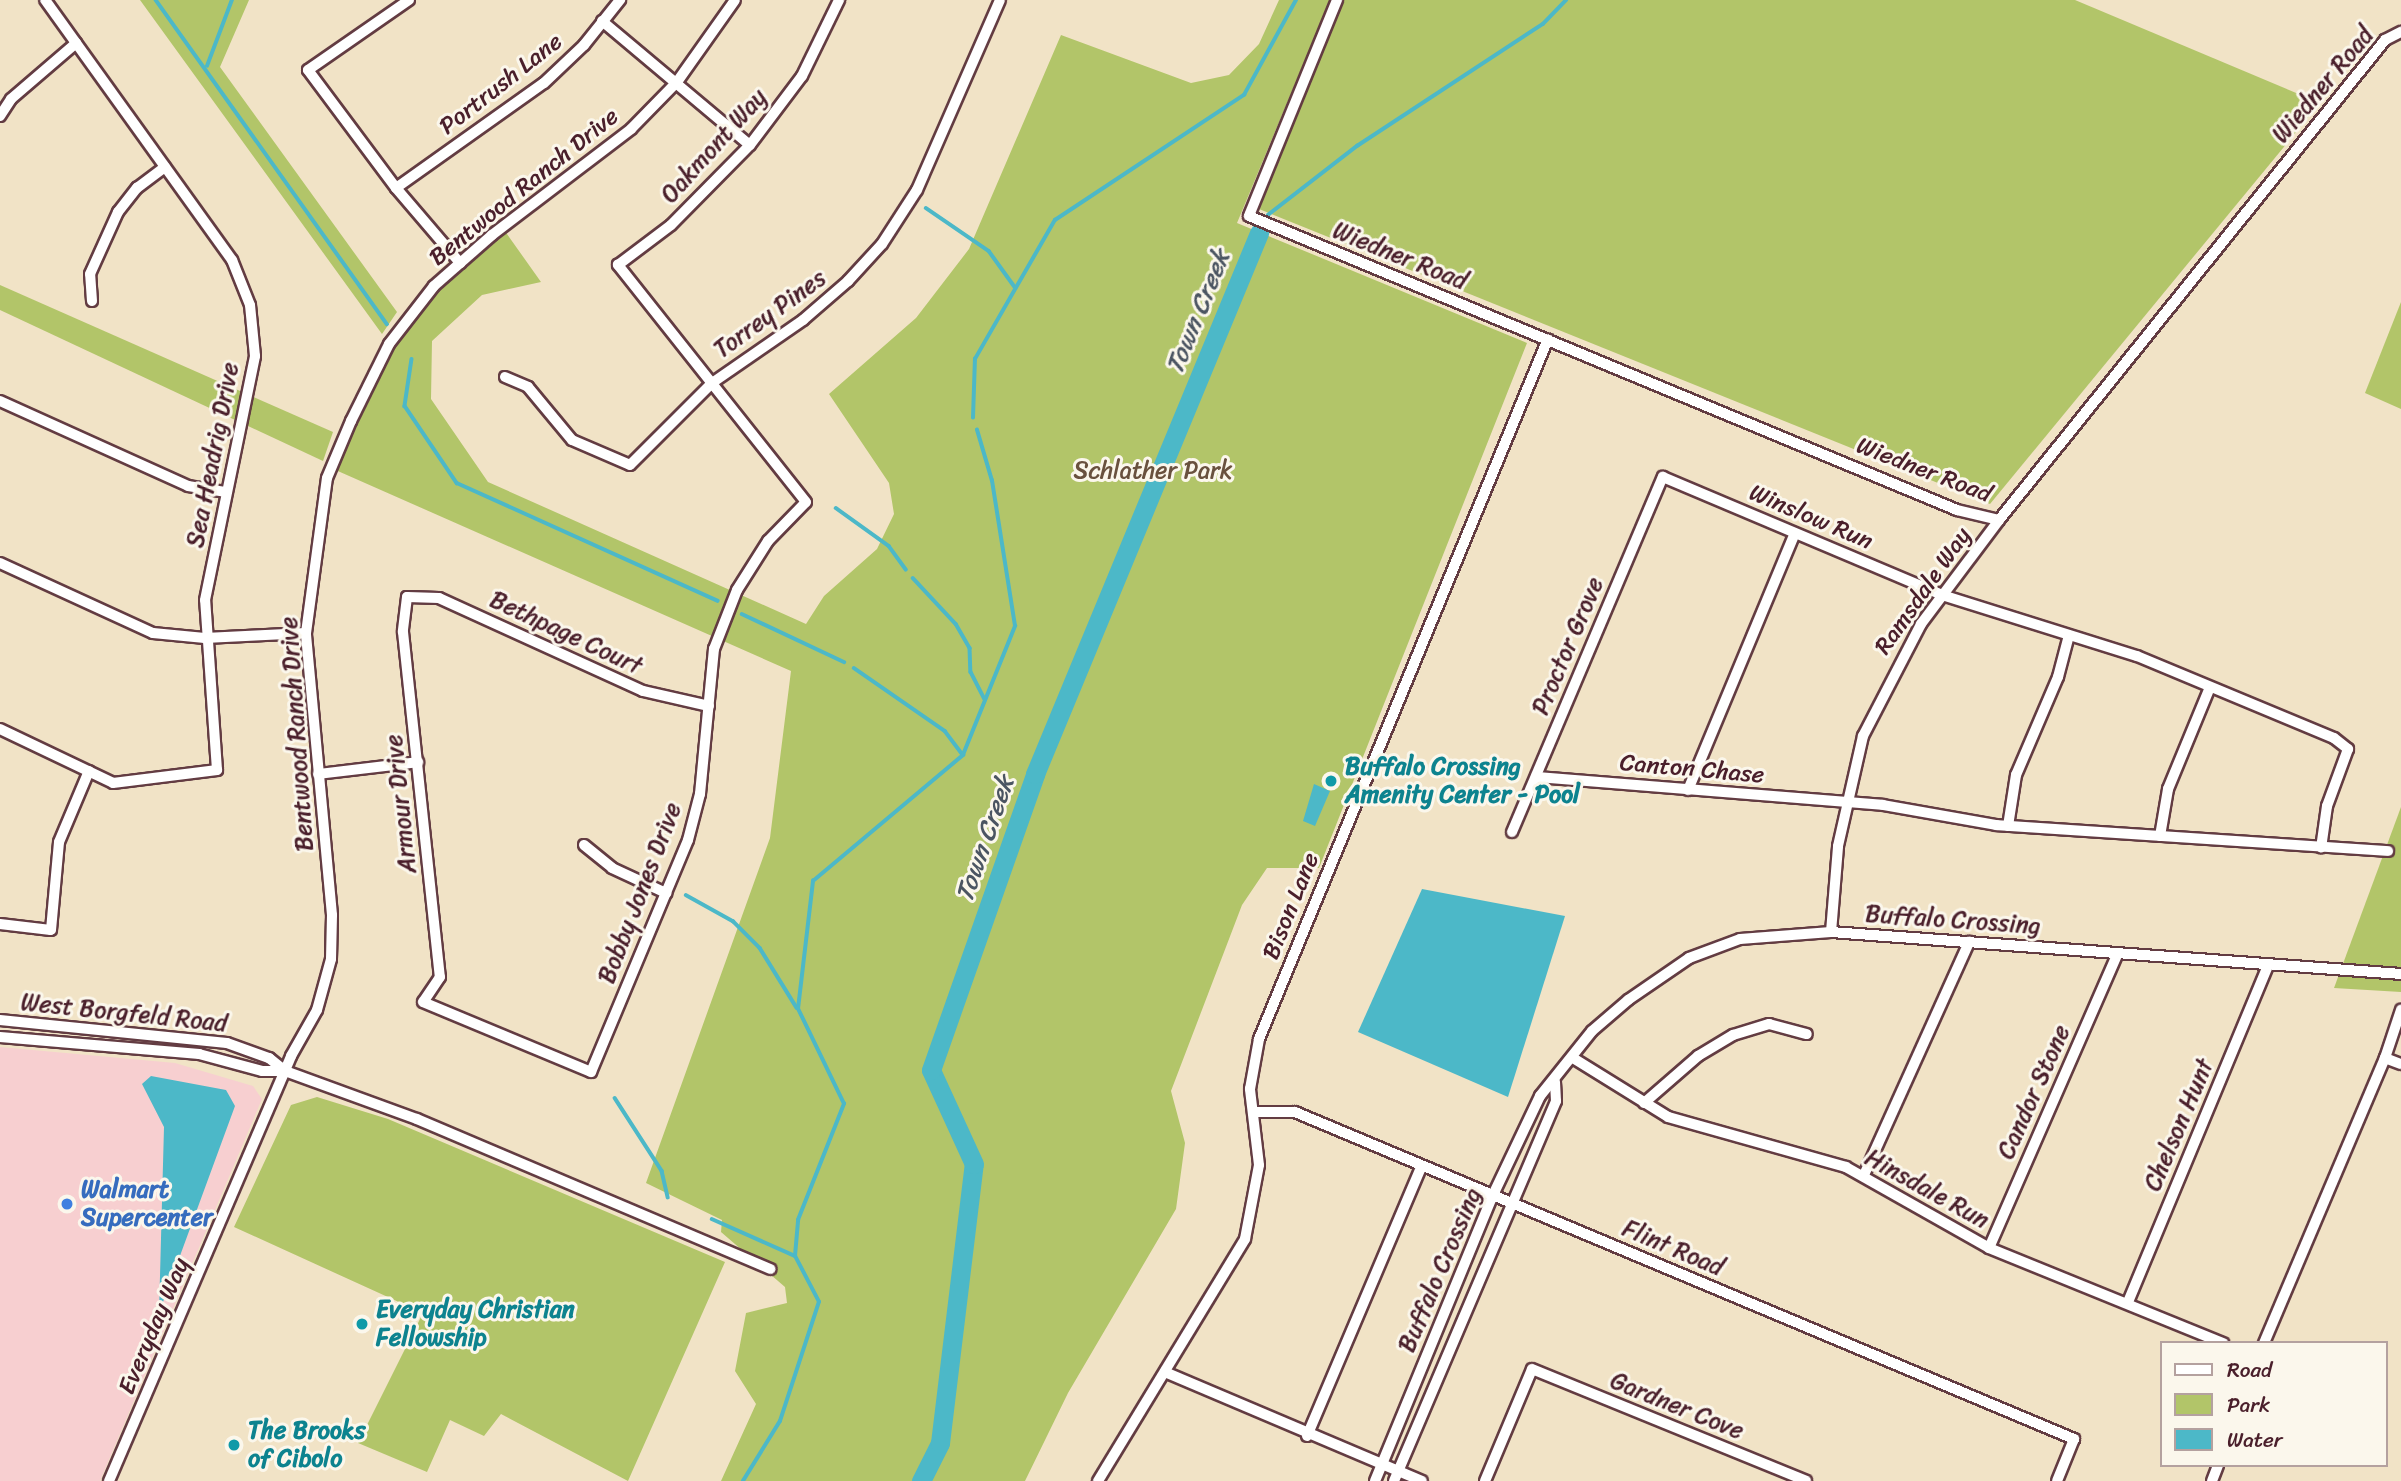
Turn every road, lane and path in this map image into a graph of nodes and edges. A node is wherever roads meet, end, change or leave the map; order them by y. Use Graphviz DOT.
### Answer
graph roads {
  1 [pos="45,0"];
  2 [pos="409,0"];
  3 [pos="620,0"];
  4 [pos="736,0"];
  5 [pos="839,0"];
  6 [pos="1000,0"];
  7 [pos="1338,0"];
  8 [pos="396,4"];
  9 [pos="603,21"];
  10 [pos="2401,32"];
  11 [pos="76,43"];
  12 [pos="677,82"];
  13 [pos="0,116"];
  14 [pos="750,145"];
  15 [pos="165,167"];
  16 [pos="396,188"];
  17 [pos="460,263"];
  18 [pos="92,301"];
  19 [pos="1548,339"];
  20 [pos="505,377"];
  21 [pos="712,383"];
  22 [pos="0,401"];
  23 [pos="1663,477"];
  24 [pos="227,492"];
  25 [pos="1999,520"];
  26 [pos="1795,533"];
  27 [pos="0,563"];
  28 [pos="1942,595"];
  29 [pos="407,597"];
  30 [pos="306,633"];
  31 [pos="2069,635"];
  32 [pos="205,638"];
  33 [pos="2210,687"];
  34 [pos="709,706"];
  35 [pos="0,729"];
  36 [pos="418,762"];
  37 [pos="89,771"];
  38 [pos="318,774"];
  39 [pos="1536,777"];
  40 [pos="1688,790"];
  41 [pos="1845,803"];
  42 [pos="2008,826"];
  43 [pos="1512,832"];
  44 [pos="2160,836"];
  45 [pos="584,845"];
  46 [pos="2321,848"];
  47 [pos="2388,851"];
  48 [pos="666,893"];
  49 [pos="0,924"];
  50 [pos="1831,932"];
  51 [pos="1969,942"];
  52 [pos="2118,953"];
  53 [pos="2268,965"];
  54 [pos="2401,974"];
  55 [pos="2401,1010"];
  56 [pos="0,1020"];
  57 [pos="1807,1034"];
  58 [pos="0,1037"];
  59 [pos="1573,1058"];
  60 [pos="2385,1058"];
  61 [pos="2401,1064"];
  62 [pos="285,1071"];
  63 [pos="591,1072"];
  64 [pos="1555,1082"];
  65 [pos="1644,1103"];
  66 [pos="1254,1111"];
  67 [pos="1421,1167"];
  68 [pos="1864,1175"];
  69 [pos="1493,1195"];
  70 [pos="1510,1203"];
  71 [pos="1989,1248"];
  72 [pos="771,1269"];
  73 [pos="2128,1302"];
  74 [pos="2218,1341"];
  75 [pos="2265,1341"];
  76 [pos="1165,1372"];
  77 [pos="1307,1436"];
  78 [pos="1382,1464"];
  79 [pos="1396,1476"];
  80 [pos="109,1481"];
  81 [pos="1098,1481"];
  82 [pos="1375,1481"];
  83 [pos="1422,1481"];
  84 [pos="1485,1481"];
  85 [pos="1806,1481"];
  86 [pos="2057,1481"];
  1 -- 11 [label="street, Sea Headrig Drive"];
  2 -- 8 [label="street"];
  3 -- 9 [label="street, Portrush Lane"];
  4 -- 12 [label="street, Bentwood Ranch Drive"];
  5 -- 14 [label="street, Oakmont Way"];
  6 -- 21 [label="street, Torrey Pines"];
  7 -- 19 [label="street, Wiedner Road"];
  8 -- 16 [label="street"];
  9 -- 12 [label="street"];
  9 -- 16 [label="street, Portrush Lane"];
  10 -- 25 [label="street, Wiedner Road"];
  11 -- 13 [label="street"];
  11 -- 15 [label="street, Sea Headrig Drive"];
  12 -- 14 [label="street"];
  12 -- 17 [label="street, Bentwood Ranch Drive"];
  14 -- 21 [label="street, Oakmont Way"];
  15 -- 18 [label="street"];
  15 -- 24 [label="street, Sea Headrig Drive"];
  16 -- 17 [label="street"];
  17 -- 30 [label="street, Bentwood Ranch Drive"];
  19 -- 25 [label="street, Wiedner Road"];
  19 -- 66 [label="street, Bison Lane"];
  20 -- 21 [label="street, Torrey Pines"];
  21 -- 34 [label="street, Bobby Jones Drive"];
  22 -- 24 [label="street"];
  23 -- 26 [label="street, Winslow Run"];
  23 -- 39 [label="street, Proctor Grove"];
  24 -- 32 [label="street, Sea Headrig Drive"];
  25 -- 28 [label="street, Ramsdale Way"];
  26 -- 28 [label="street, Winslow Run"];
  26 -- 40 [label="street"];
  27 -- 32 [label="street"];
  28 -- 31 [label="street, Winslow Run"];
  28 -- 41 [label="street, Ramsdale Way"];
  29 -- 34 [label="street, Bethpage Court"];
  29 -- 36 [label="street, Armour Drive"];
  30 -- 32 [label="street"];
  30 -- 38 [label="street, Bentwood Ranch Drive"];
  31 -- 33 [label="street, Winslow Run"];
  31 -- 42 [label="street"];
  32 -- 37 [label="street, Sea Headrig Drive"];
  33 -- 44 [label="street"];
  33 -- 46 [label="street, Winslow Run"];
  34 -- 48 [label="street, Bobby Jones Drive"];
  35 -- 37 [label="street"];
  36 -- 38 [label="street"];
  36 -- 63 [label="street, Armour Drive"];
  37 -- 49 [label="street"];
  38 -- 62 [label="street, Bentwood Ranch Drive"];
  39 -- 40 [label="street, Canton Chase"];
  39 -- 43 [label="street, Proctor Grove"];
  40 -- 41 [label="street, Canton Chase"];
  41 -- 42 [label="street, Canton Chase"];
  41 -- 50 [label="street, Ramsdale Way"];
  42 -- 44 [label="street, Canton Chase"];
  44 -- 46 [label="street, Canton Chase"];
  45 -- 48 [label="street"];
  46 -- 47 [label="street, Canton Chase"];
  48 -- 63 [label="street, Bobby Jones Drive"];
  50 -- 51 [label="street, Buffalo Crossing"];
  50 -- 59 [label="street, Buffalo Crossing"];
  51 -- 52 [label="street, Buffalo Crossing"];
  51 -- 68 [label="street"];
  52 -- 53 [label="street, Buffalo Crossing"];
  52 -- 71 [label="street, Candor Stone"];
  53 -- 54 [label="street, Buffalo Crossing"];
  53 -- 73 [label="street, Chelson Hunt"];
  55 -- 60 [label="street"];
  56 -- 62 [label="street, West Borgfeld Road"];
  57 -- 65 [label="street"];
  58 -- 62 [label="street, West Borgfeld Road"];
  59 -- 64 [label="street, Buffalo Crossing"];
  59 -- 65 [label="street, Hinsdale Run"];
  60 -- 61 [label="street"];
  60 -- 75 [label="street"];
  62 -- 72 [label="street"];
  62 -- 80 [label="street, Everyday Way"];
  64 -- 69 [label="street, Buffalo Crossing"];
  64 -- 70 [label="street, Buffalo Crossing"];
  65 -- 68 [label="street, Hinsdale Run"];
  66 -- 67 [label="street, Flint Road"];
  66 -- 76 [label="street, Bison Lane"];
  67 -- 69 [label="street, Flint Road"];
  67 -- 77 [label="street"];
  68 -- 71 [label="street, Hinsdale Run"];
  69 -- 70 [label="street, Flint Road"];
  69 -- 78 [label="street, Buffalo Crossing"];
  70 -- 79 [label="street, Buffalo Crossing"];
  70 -- 86 [label="street, Flint Road"];
  71 -- 73 [label="street, Hinsdale Run"];
  73 -- 74 [label="street, Hinsdale Run"];
  76 -- 77 [label="street"];
  76 -- 81 [label="street, Bison Lane"];
  77 -- 78 [label="street"];
  78 -- 79 [label="street"];
  78 -- 82 [label="street, Buffalo Crossing"];
  79 -- 83 [label="street"];
  84 -- 85 [label="street, Gardner Cove"];
}
